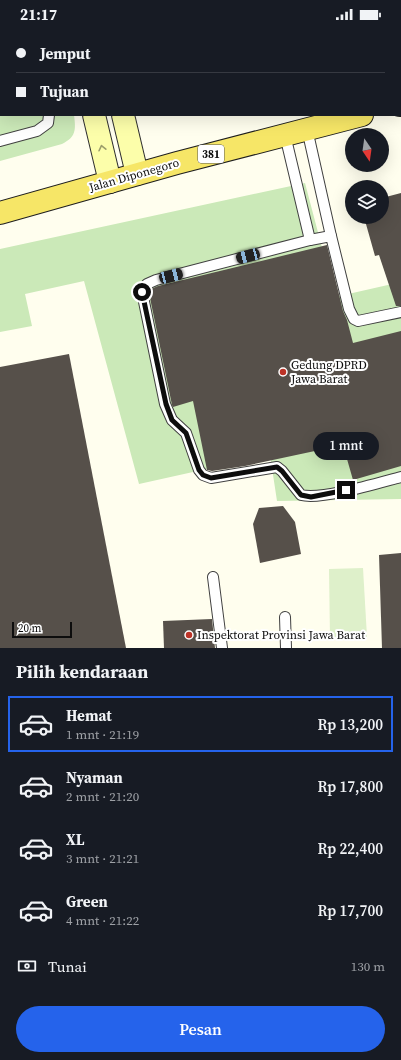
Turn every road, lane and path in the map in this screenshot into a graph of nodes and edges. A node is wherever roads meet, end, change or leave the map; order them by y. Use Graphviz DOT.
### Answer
graph roads {
  1 [pos="49,116"];
  2 [pos="94,116"];
  3 [pos="123,116"];
  4 [pos="358,116"];
  5 [pos="307,130"];
  6 [pos="285,135"];
  7 [pos="0,141"];
  8 [pos="137,174"];
  9 [pos="110,182"];
  10 [pos="0,213"];
  11 [pos="331,236"];
  12 [pos="310,240"];
  13 [pos="401,312"];
  14 [pos="401,477"];
  15 [pos="213,576"];
  16 [pos="285,617"];
  17 [pos="222,648"];
  18 [pos="286,648"];
  1 -- 7 [label="lane"];
  9 -- 2 [label="street, one-way"];
  3 -- 8 [label="street"];
  4 -- 5 [label="main road, Jalan Diponegoro / 381"];
  5 -- 6 [label="main road, Jalan Diponegoro / 381"];
  5 -- 11 [label="lane"];
  6 -- 8 [label="main road, Jalan Diponegoro / 381"];
  6 -- 12 [label="lane"];
  8 -- 9 [label="main road, Jalan Diponegoro / 381"];
  9 -- 10 [label="main road, Jalan Diponegoro / 381"];
  11 -- 12 [label="lane"];
  11 -- 13 [label="lane"];
  12 -- 14 [label="lane"];
  15 -- 17 [label="lane"];
  16 -- 18 [label="lane"];
}
